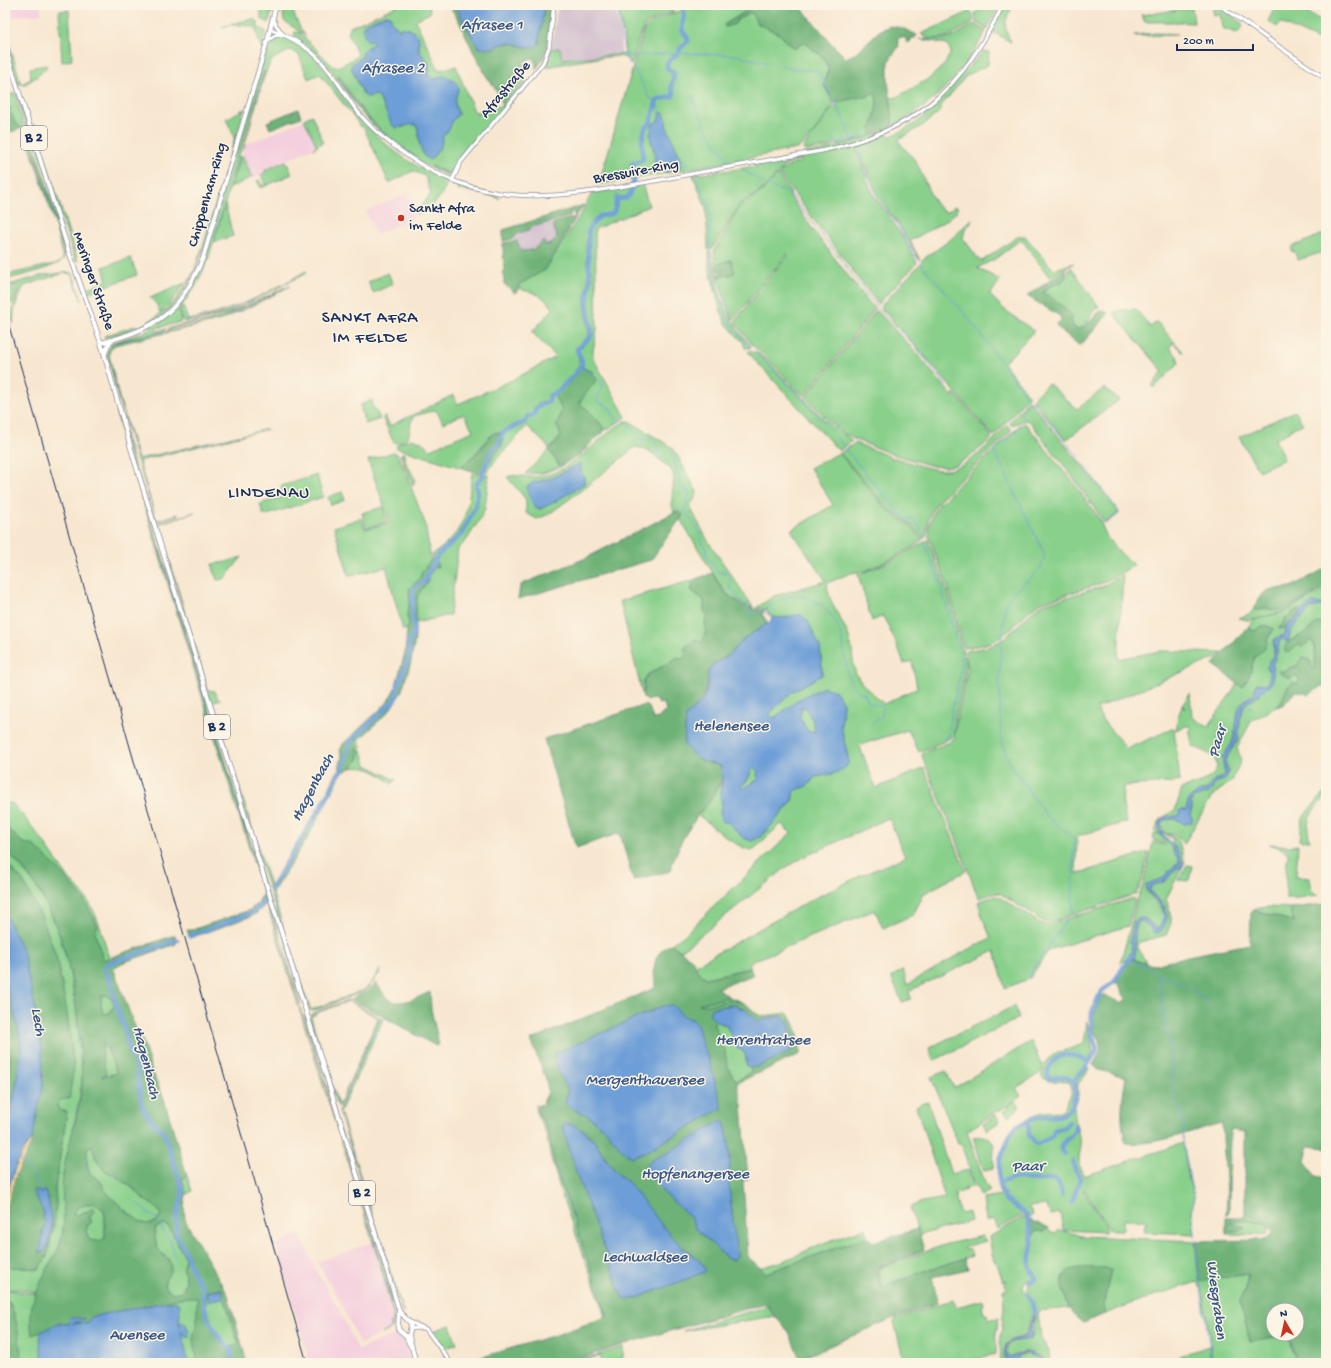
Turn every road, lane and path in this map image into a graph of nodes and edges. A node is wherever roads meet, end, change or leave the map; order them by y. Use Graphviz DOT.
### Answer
graph roads {
  1 [pos="276,5"];
  2 [pos="554,5"];
  3 [pos="1003,5"];
  4 [pos="1219,5"];
  5 [pos="273,18"];
  6 [pos="270,29"];
  7 [pos="282,34"];
  8 [pos="267,42"];
  9 [pos="5,47"];
  10 [pos="1326,79"];
  11 [pos="452,181"];
  12 [pos="111,340"];
  13 [pos="101,343"];
  14 [pos="105,357"];
  15 [pos="399,1310"];
  16 [pos="409,1321"];
  17 [pos="398,1323"];
  18 [pos="411,1330"];
  19 [pos="428,1332"];
  20 [pos="402,1333"];
  21 [pos="411,1347"];
  22 [pos="416,1363"];
  23 [pos="451,1363"];
  1 -- 5 [label="main road, Chippenham-Ring"];
  2 -- 11 [label="main road, Afrastraße"];
  3 -- 11 [label="main road, Bressuire-Ring"];
  4 -- 10 [label="main road"];
  5 -- 6 [label="main road, Chippenham-Ring"];
  5 -- 7 [label="main road"];
  6 -- 7 [label="main road, Bressuire-Ring"];
  6 -- 8 [label="main road, Chippenham-Ring"];
  7 -- 8 [label="main road"];
  7 -- 11 [label="main road, Bressuire-Ring"];
  8 -- 12 [label="main road, Chippenham-Ring"];
  9 -- 13 [label="main road, Meringer Straße / B 2"];
  12 -- 13 [label="main road, Chippenham-Ring"];
  12 -- 14 [label="main road"];
  13 -- 14 [label="main road, Meringer Straße / B 2"];
  14 -- 15 [label="main road, Meringer Straße / B 2"];
  15 -- 16 [label="main road, B 2"];
  15 -- 17 [label="main road, B 2"];
  16 -- 17 [label="main road"];
  16 -- 18 [label="main road, B 2"];
  16 -- 19 [label="main road"];
  17 -- 20 [label="main road, B 2"];
  18 -- 19 [label="main road"];
  18 -- 20 [label="main road"];
  18 -- 21 [label="main road, B 2"];
  19 -- 23 [label="main road"];
  20 -- 21 [label="main road, B 2"];
  21 -- 22 [label="main road, B 2"];
}
